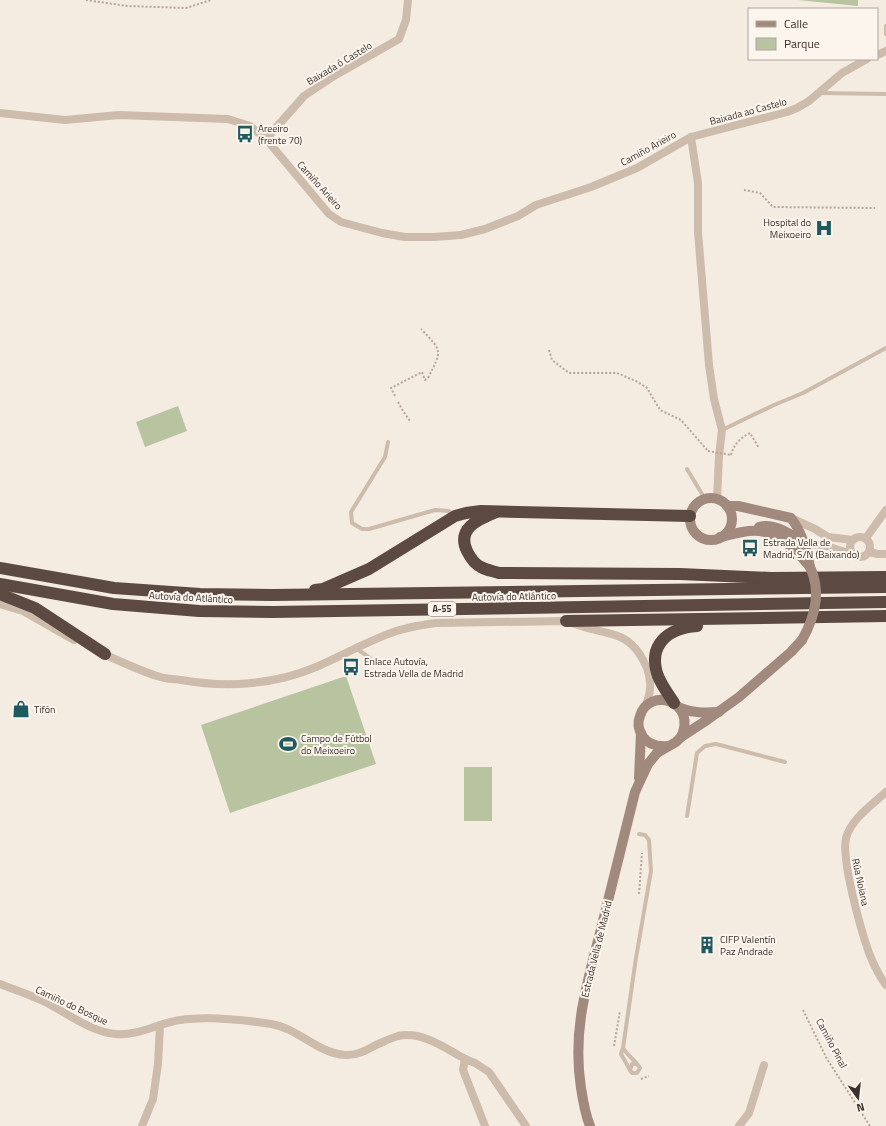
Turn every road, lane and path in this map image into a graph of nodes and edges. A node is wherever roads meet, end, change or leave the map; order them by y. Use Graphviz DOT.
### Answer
graph roads {
  1 [pos="86,0"];
  2 [pos="211,0"];
  3 [pos="408,0"];
  4 [pos="886,26"];
  5 [pos="886,34"];
  6 [pos="865,60"];
  7 [pos="819,93"];
  8 [pos="886,94"];
  9 [pos="0,113"];
  10 [pos="691,137"];
  11 [pos="266,139"];
  12 [pos="744,190"];
  13 [pos="875,208"];
  14 [pos="421,329"];
  15 [pos="886,348"];
  16 [pos="549,350"];
  17 [pos="395,396"];
  18 [pos="398,402"];
  19 [pos="410,421"];
  20 [pos="722,430"];
  21 [pos="388,442"];
  22 [pos="759,448"];
  23 [pos="687,469"];
  24 [pos="705,499"];
  25 [pos="717,499"];
  26 [pos="727,506"];
  27 [pos="886,510"];
  28 [pos="496,512"];
  29 [pos="455,516"];
  30 [pos="690,516"];
  31 [pos="791,518"];
  32 [pos="750,531"];
  33 [pos="720,537"];
  34 [pos="866,538"];
  35 [pos="853,540"];
  36 [pos="804,543"];
  37 [pos="869,552"];
  38 [pos="855,554"];
  39 [pos="886,554"];
  40 [pos="0,567"];
  41 [pos="810,567"];
  42 [pos="886,577"];
  43 [pos="0,584"];
  44 [pos="886,587"];
  45 [pos="0,594"];
  46 [pos="273,595"];
  47 [pos="886,602"];
  48 [pos="0,604"];
  49 [pos="886,616"];
  50 [pos="733,619"];
  51 [pos="566,621"];
  52 [pos="356,648"];
  53 [pos="105,654"];
  54 [pos="370,658"];
  55 [pos="677,706"];
  56 [pos="643,709"];
  57 [pos="719,712"];
  58 [pos="641,733"];
  59 [pos="681,737"];
  60 [pos="668,746"];
  61 [pos="785,762"];
  62 [pos="639,782"];
  63 [pos="886,792"];
  64 [pos="687,816"];
  65 [pos="639,834"];
  66 [pos="642,852"];
  67 [pos="638,900"];
  68 [pos="0,984"];
  69 [pos="886,985"];
  70 [pos="621,1009"];
  71 [pos="803,1010"];
  72 [pos="160,1025"];
  73 [pos="614,1046"];
  74 [pos="623,1048"];
  75 [pos="465,1059"];
  76 [pos="636,1064"];
  77 [pos="764,1065"];
  78 [pos="630,1070"];
  79 [pos="649,1076"];
  80 [pos="641,1079"];
  81 [pos="587,1123"];
  82 [pos="142,1126"];
  83 [pos="485,1126"];
  84 [pos="526,1126"];
  85 [pos="739,1126"];
  86 [pos="870,1126"];
  1 -- 2 [label="path"];
  3 -- 11 [label="street, Baixada ó Castelo"];
  4 -- 5 [label="lane"];
  6 -- 7 [label="street, Baixada ao Castelo"];
  7 -- 8 [label="lane"];
  7 -- 10 [label="street, Baixada ao Castelo"];
  9 -- 11 [label="street, Camiño Arieiro"];
  10 -- 11 [label="street, Camiño Arieiro"];
  10 -- 20 [label="street"];
  12 -- 13 [label="path"];
  14 -- 17 [label="path"];
  15 -- 20 [label="lane"];
  16 -- 22 [label="path, bridge"];
  18 -- 19 [label="path"];
  20 -- 25 [label="street"];
  21 -- 29 [label="lane"];
  23 -- 24 [label="lane"];
  24 -- 25 [label="main road"];
  24 -- 30 [label="main road"];
  25 -- 26 [label="main road"];
  26 -- 31 [label="main road"];
  26 -- 33 [label="main road"];
  27 -- 34 [label="street"];
  28 -- 29 [label="highway"];
  28 -- 30 [label="highway"];
  28 -- 42 [label="highway"];
  29 -- 46 [label="highway"];
  30 -- 33 [label="main road"];
  31 -- 35 [label="street"];
  31 -- 36 [label="main road, Estrada Vella de Madrid"];
  32 -- 33 [label="main road, Estrada Vella de Madrid"];
  32 -- 36 [label="main road, Estrada Vella de Madrid"];
  32 -- 41 [label="main road, Estrada Vella de Madrid"];
  34 -- 35 [label="street"];
  34 -- 37 [label="street"];
  35 -- 38 [label="street"];
  36 -- 38 [label="street"];
  36 -- 41 [label="main road, Estrada Vella de Madrid"];
  37 -- 38 [label="street"];
  37 -- 39 [label="street"];
  40 -- 46 [label="highway, Autovía do Atlántico / A-55"];
  41 -- 57 [label="main road, Estrada Vella de Madrid, bridge"];
  43 -- 47 [label="highway, Autovía do Atlántico / A-55"];
  44 -- 46 [label="highway, Autovía do Atlántico / A-55"];
  45 -- 53 [label="highway"];
  48 -- 53 [label="street"];
  49 -- 50 [label="highway"];
  50 -- 51 [label="highway"];
  50 -- 55 [label="highway"];
  51 -- 52 [label="street"];
  51 -- 56 [label="street"];
  52 -- 53 [label="street"];
  52 -- 54 [label="lane"];
  55 -- 56 [label="main road"];
  55 -- 57 [label="main road"];
  55 -- 59 [label="main road"];
  56 -- 58 [label="main road, Estrada Vella de Madrid"];
  57 -- 59 [label="main road, Estrada Vella de Madrid"];
  58 -- 60 [label="main road"];
  58 -- 62 [label="main road, Estrada Vella de Madrid"];
  59 -- 60 [label="main road, Estrada Vella de Madrid"];
  60 -- 62 [label="main road, Estrada Vella de Madrid"];
  61 -- 64 [label="lane"];
  62 -- 81 [label="main road, Estrada Vella de Madrid"];
  63 -- 69 [label="street, Rúa Noiana"];
  65 -- 74 [label="lane"];
  66 -- 67 [label="path"];
  68 -- 72 [label="street, Camiño do Bosque"];
  70 -- 73 [label="path"];
  71 -- 86 [label="path, Camiño Pinal"];
  72 -- 75 [label="street, Camiño do Bosque"];
  72 -- 82 [label="street"];
  74 -- 76 [label="lane"];
  74 -- 78 [label="lane"];
  75 -- 83 [label="street"];
  75 -- 84 [label="street, Camiño do Bosque"];
  76 -- 78 [label="lane"];
  76 -- 78 [label="lane"];
  77 -- 85 [label="street"];
  79 -- 80 [label="path"];
}
